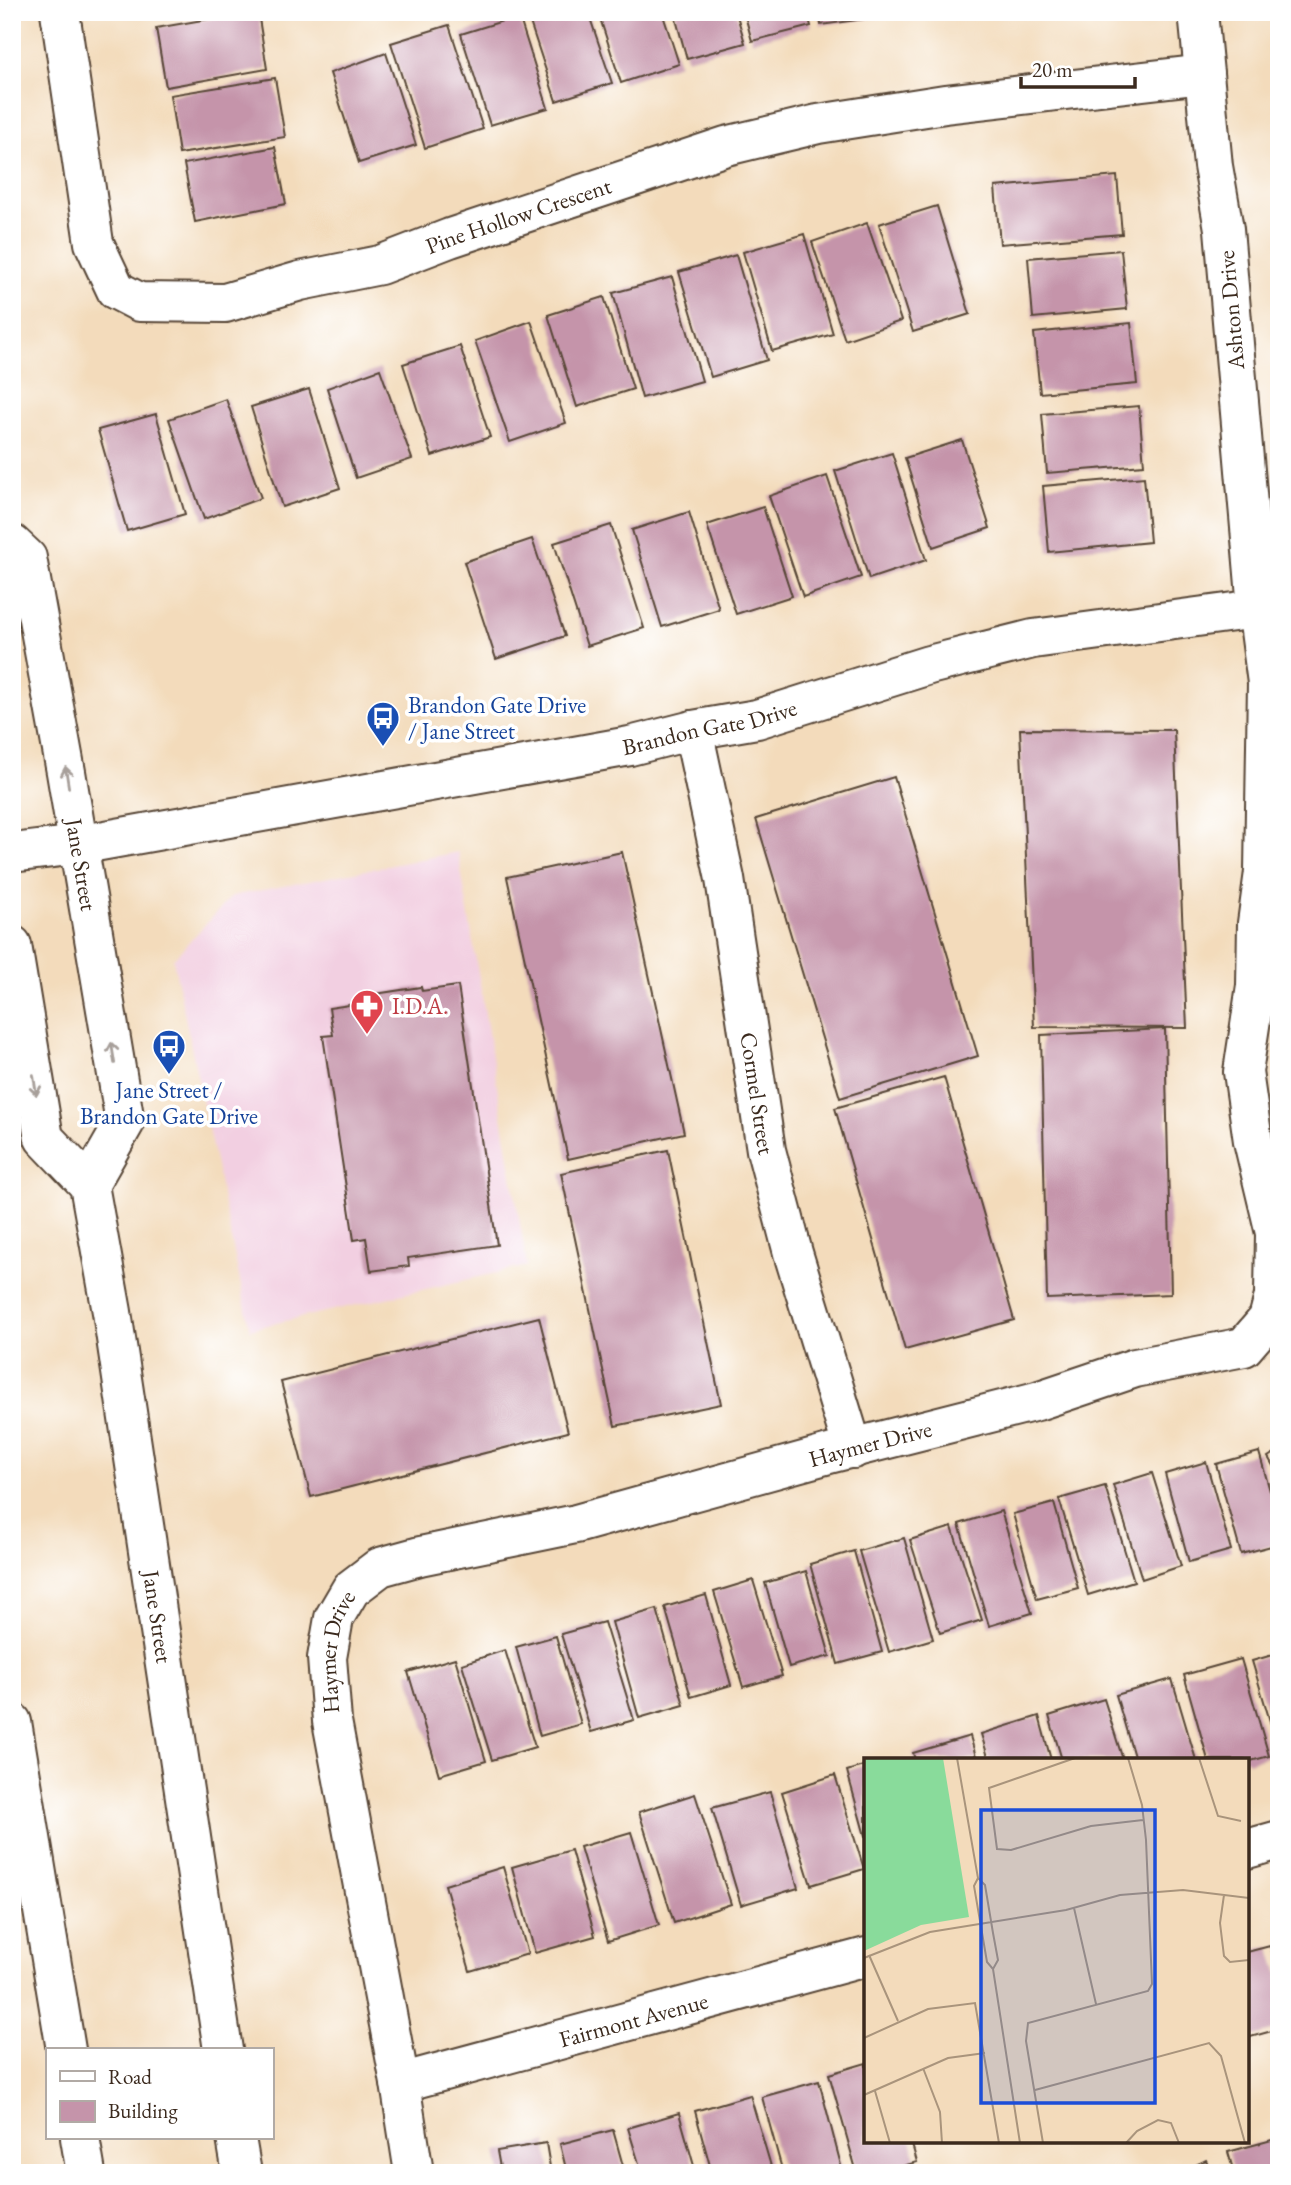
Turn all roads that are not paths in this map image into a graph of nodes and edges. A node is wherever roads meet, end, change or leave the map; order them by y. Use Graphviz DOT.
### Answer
graph roads {
  1 [pos="60,12"];
  2 [pos="1198,12"];
  3 [pos="1203,74"];
  4 [pos="12,544"];
  5 [pos="1268,607"];
  6 [pos="693,730"];
  7 [pos="78,845"];
  8 [pos="12,853"];
  9 [pos="12,945"];
  10 [pos="89,1185"];
  11 [pos="852,1449"];
  12 [pos="12,1722"];
  13 [pos="19,1814"];
  14 [pos="1279,1840"];
  15 [pos="1249,1848"];
  16 [pos="864,1958"];
  17 [pos="66,2048"];
  18 [pos="223,2048"];
  19 [pos="400,2083"];
  20 [pos="80,2140"];
  21 [pos="236,2140"];
  22 [pos="86,2173"];
  23 [pos="242,2173"];
  24 [pos="414,2173"];
  1 -- 3 [label="street, Pine Hollow Crescent"];
  2 -- 3 [label="street, Ashton Drive"];
  3 -- 5 [label="street, Ashton Drive"];
  7 -- 4 [label="street, Jane Street, one-way"];
  5 -- 6 [label="street, Brandon Gate Drive"];
  5 -- 11 [label="street, Haymer Drive"];
  6 -- 7 [label="street, Brandon Gate Drive"];
  6 -- 11 [label="street, Cormel Street"];
  7 -- 8 [label="street, Brandon Gate Drive"];
  10 -- 7 [label="street, Jane Street, one-way"];
  9 -- 10 [label="street, one-way"];
  10 -- 18 [label="street, Jane Street"];
  11 -- 19 [label="street, Haymer Drive"];
  12 -- 13 [label="street"];
  13 -- 17 [label="street"];
  14 -- 15 [label="street"];
  16 -- 19 [label="street, Fairmont Avenue"];
  19 -- 24 [label="street, Haymer Drive"];
  20 -- 22 [label="street"];
  21 -- 23 [label="street"];
}
